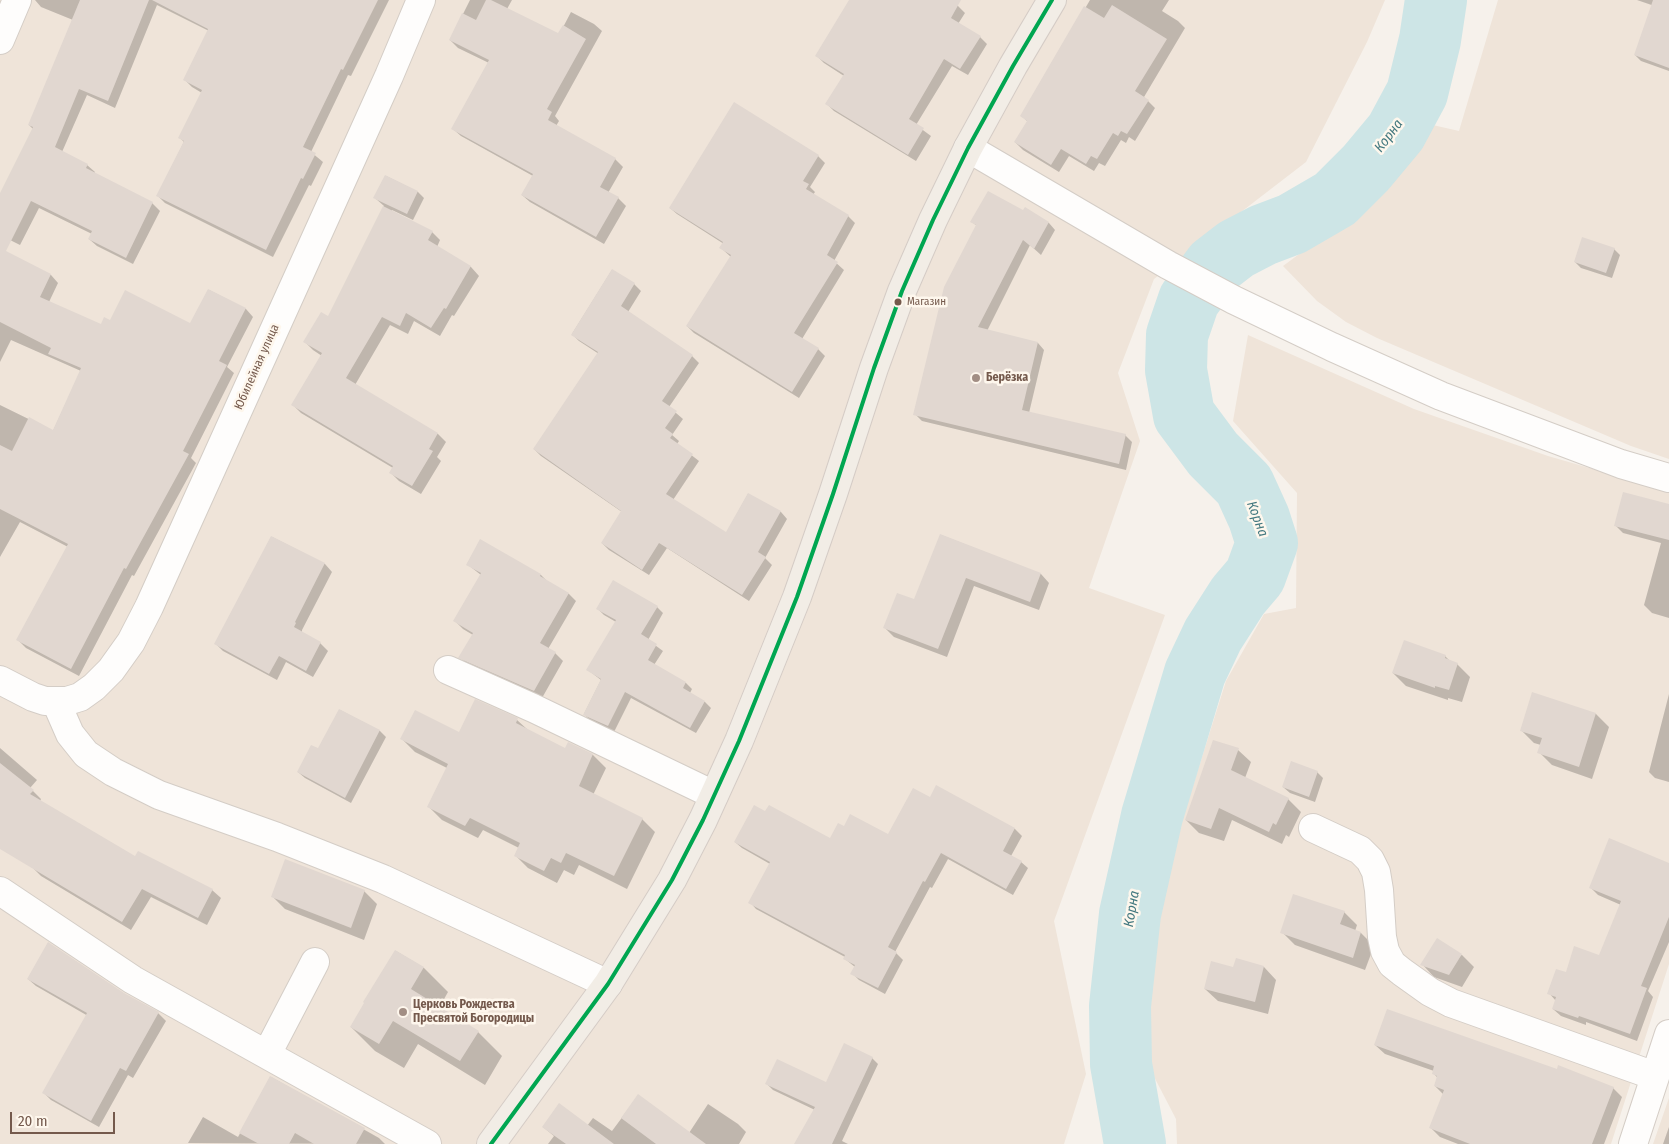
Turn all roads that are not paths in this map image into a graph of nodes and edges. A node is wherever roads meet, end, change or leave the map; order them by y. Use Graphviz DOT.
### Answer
graph roads {
  1 [pos="17,0"];
  2 [pos="421,0"];
  3 [pos="1052,0"];
  4 [pos="0,40"];
  5 [pos="968,148"];
  6 [pos="1669,478"];
  7 [pos="448,670"];
  8 [pos="0,680"];
  9 [pos="56,702"];
  10 [pos="714,795"];
  11 [pos="1313,828"];
  12 [pos="0,891"];
  13 [pos="315,962"];
  14 [pos="608,984"];
  15 [pos="1669,1034"];
  16 [pos="267,1054"];
  17 [pos="1655,1076"];
  18 [pos="427,1144"];
  19 [pos="491,1144"];
  20 [pos="1632,1144"];
  1 -- 4 [label="street"];
  2 -- 9 [label="street, Юбилейная улица"];
  3 -- 5 [label="main road"];
  5 -- 6 [label="street"];
  5 -- 10 [label="main road"];
  7 -- 10 [label="street"];
  8 -- 9 [label="street"];
  9 -- 14 [label="street"];
  10 -- 14 [label="main road"];
  11 -- 17 [label="street"];
  12 -- 16 [label="street"];
  13 -- 16 [label="street"];
  14 -- 19 [label="main road"];
  15 -- 17 [label="street"];
  16 -- 18 [label="street"];
  17 -- 20 [label="street"];
}
